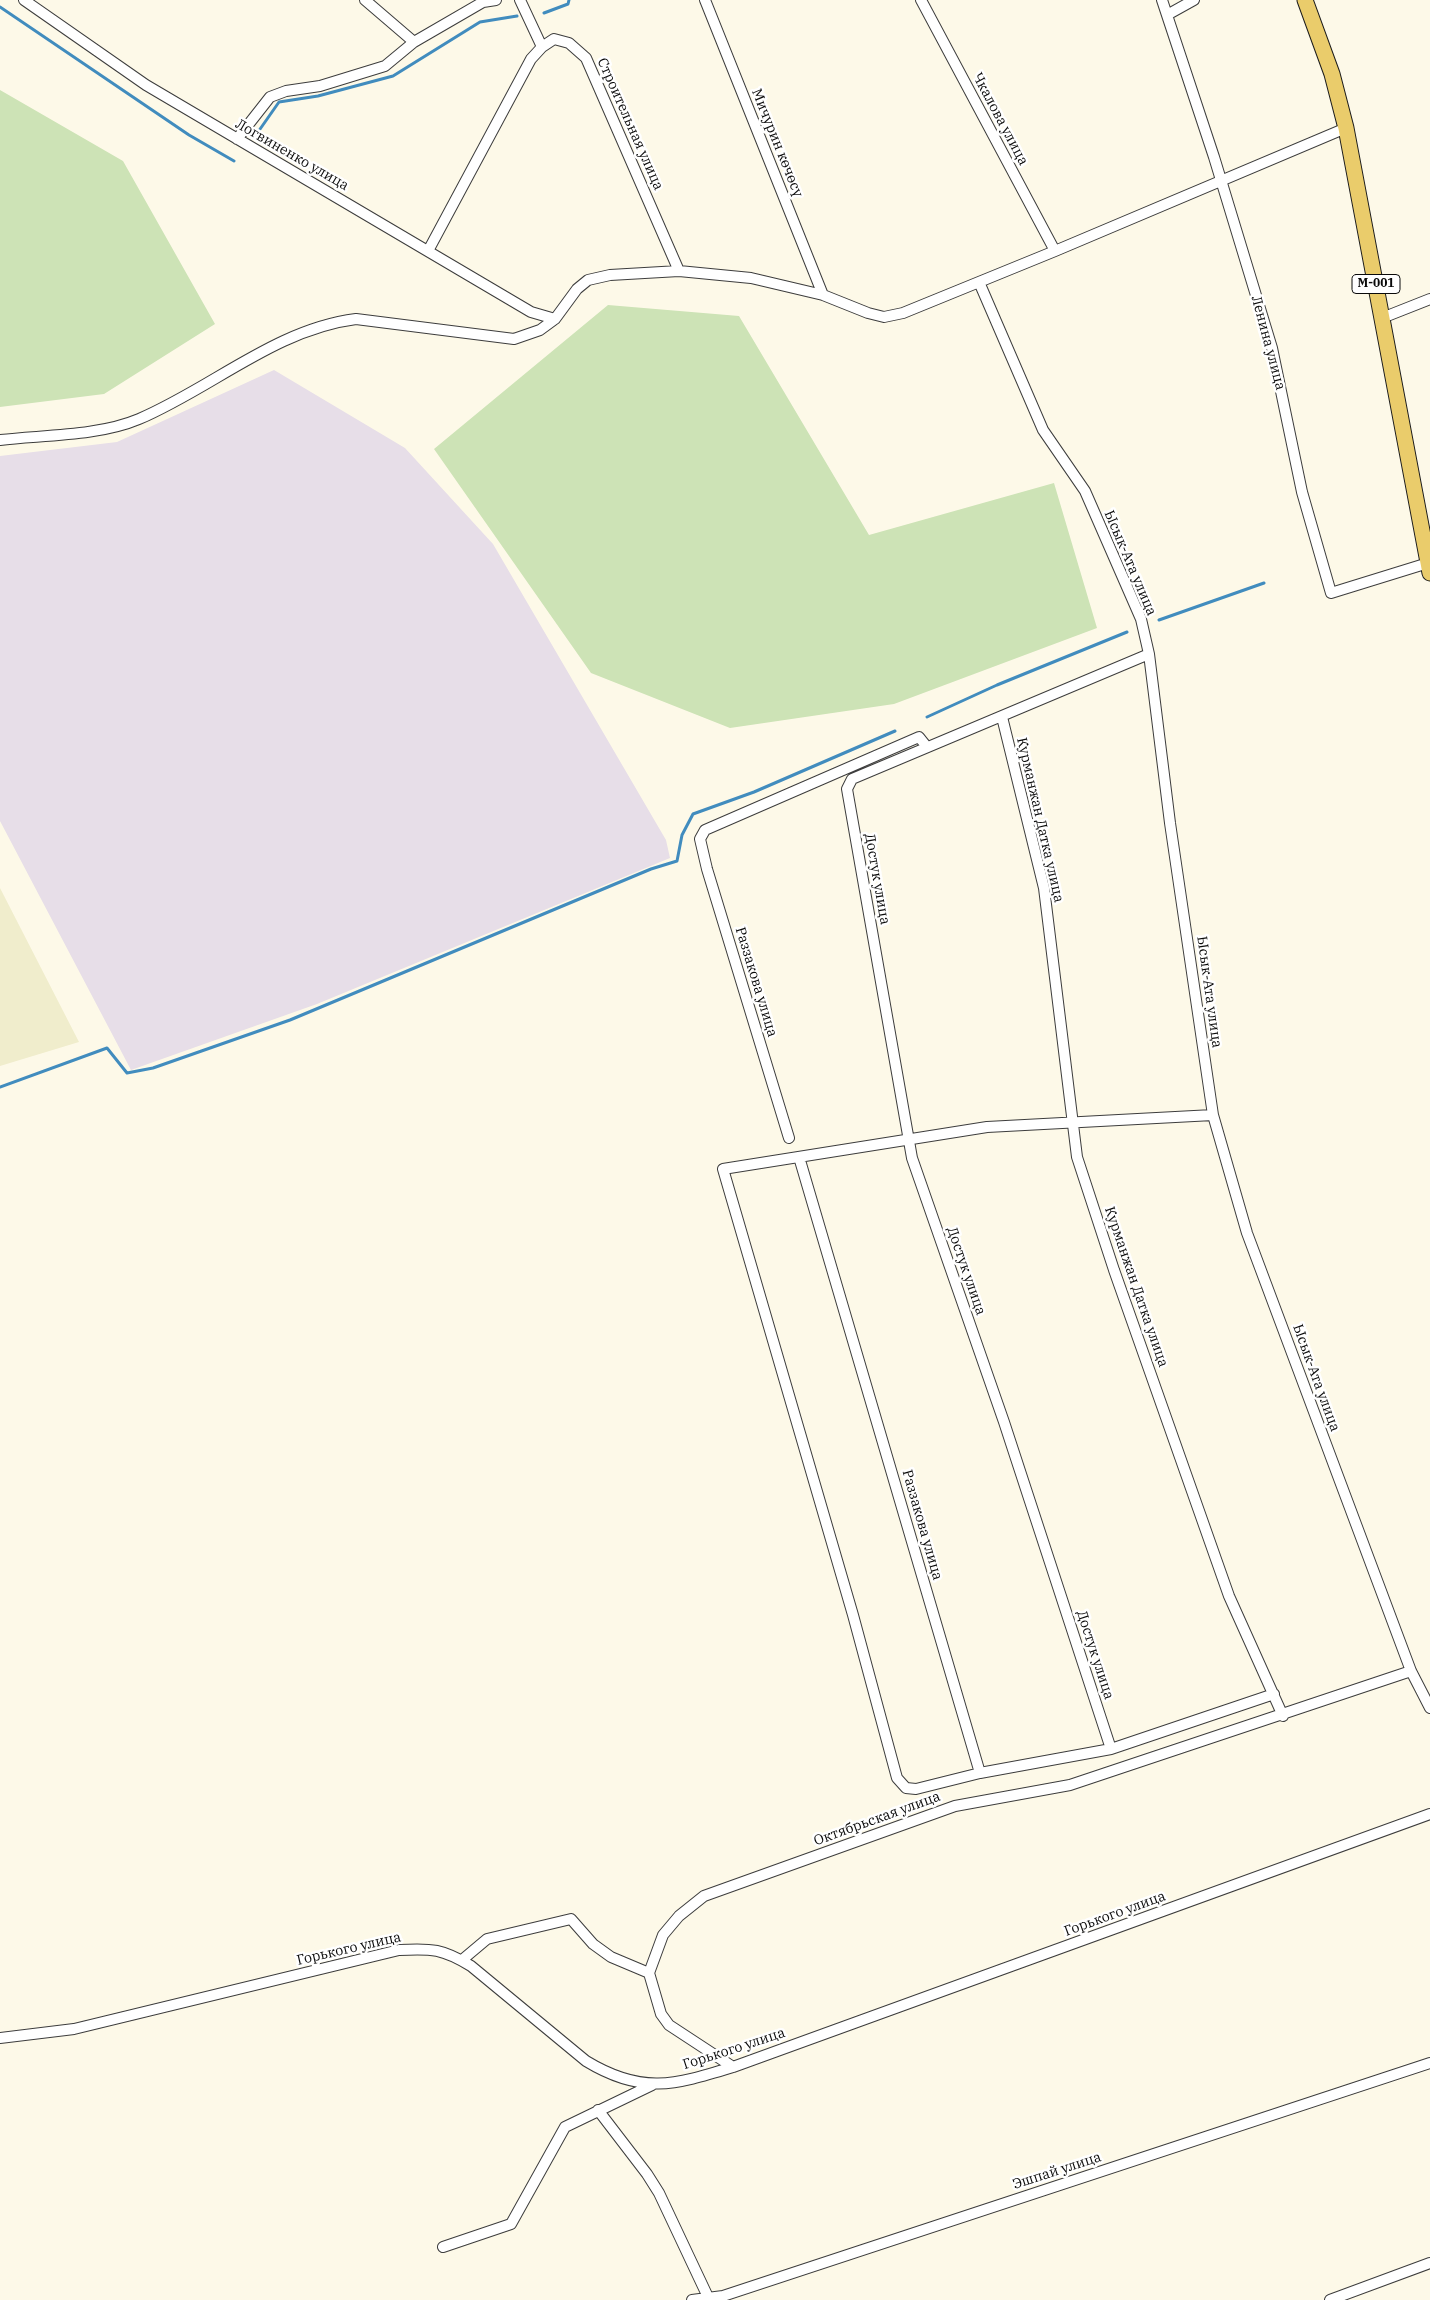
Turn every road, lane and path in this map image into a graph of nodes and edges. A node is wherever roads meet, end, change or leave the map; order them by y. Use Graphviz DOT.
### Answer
graph roads {
  1 [pos="24,0"];
  2 [pos="365,0"];
  3 [pos="496,0"];
  4 [pos="520,0"];
  5 [pos="705,0"];
  6 [pos="921,0"];
  7 [pos="1162,0"];
  8 [pos="1194,0"];
  9 [pos="1305,0"];
  10 [pos="1167,15"];
  11 [pos="414,42"];
  12 [pos="542,47"];
  13 [pos="1346,128"];
  14 [pos="237,139"];
  15 [pos="1221,179"];
  16 [pos="428,251"];
  17 [pos="1055,251"];
  18 [pos="679,271"];
  19 [pos="979,282"];
  20 [pos="823,296"];
  21 [pos="1430,299"];
  22 [pos="1382,318"];
  23 [pos="555,319"];
  24 [pos="0,440"];
  25 [pos="1429,568"];
  26 [pos="1150,654"];
  27 [pos="1002,716"];
  28 [pos="927,747"];
  29 [pos="1212,1115"];
  30 [pos="1073,1122"];
  31 [pos="789,1138"];
  32 [pos="907,1140"];
  33 [pos="799,1157"];
  34 [pos="1412,1671"];
  35 [pos="1274,1694"];
  36 [pos="1430,1708"];
  37 [pos="1284,1716"];
  38 [pos="1111,1749"];
  39 [pos="980,1773"];
  40 [pos="1430,1814"];
  41 [pos="462,1960"];
  42 [pos="649,1973"];
  43 [pos="0,2038"];
  44 [pos="1430,2063"];
  45 [pos="733,2067"];
  46 [pos="652,2085"];
  47 [pos="598,2110"];
  48 [pos="443,2247"];
  49 [pos="1430,2263"];
  50 [pos="708,2297"];
  51 [pos="692,2300"];
  52 [pos="1330,2300"];
  1 -- 14 [label="street, Логвиненко улица"];
  2 -- 11 [label="street"];
  3 -- 11 [label="street"];
  4 -- 12 [label="street"];
  5 -- 20 [label="street, Мичурин көчөсү"];
  6 -- 17 [label="street, Чкалова улица"];
  7 -- 10 [label="street, Ленина улица"];
  8 -- 10 [label="street"];
  9 -- 13 [label="main road, Ленина улица / М-001"];
  10 -- 15 [label="street, Ленина улица"];
  11 -- 14 [label="street"];
  12 -- 16 [label="street"];
  12 -- 18 [label="street, Строительная улица"];
  13 -- 15 [label="street"];
  13 -- 22 [label="main road, Ленина улица / М-001"];
  14 -- 16 [label="street, Логвиненко улица"];
  15 -- 17 [label="street"];
  15 -- 25 [label="street, Ленина улица"];
  16 -- 23 [label="street, Логвиненко улица"];
  17 -- 19 [label="street"];
  18 -- 20 [label="street"];
  18 -- 23 [label="street"];
  19 -- 20 [label="street"];
  19 -- 26 [label="street, Ысык-Ата улица"];
  21 -- 22 [label="street"];
  22 -- 25 [label="main road, Ленина улица / М-001"];
  23 -- 24 [label="street"];
  26 -- 27 [label="street"];
  26 -- 29 [label="street, Ысык-Ата улица"];
  27 -- 28 [label="street"];
  27 -- 30 [label="street, Курманжан Датка улица"];
  28 -- 31 [label="street, Раззакова улица"];
  28 -- 32 [label="street, Достук улица"];
  29 -- 30 [label="street"];
  29 -- 34 [label="street, Ысык-Ата улица"];
  30 -- 32 [label="street"];
  30 -- 35 [label="street, Курманжан Датка улица"];
  32 -- 33 [label="street"];
  32 -- 38 [label="street, Достук улица"];
  33 -- 39 [label="street, Раззакова улица"];
  33 -- 39 [label="street"];
  34 -- 36 [label="street, Ысык-Ата улица"];
  34 -- 37 [label="street"];
  35 -- 37 [label="street, Курманжан Датка улица"];
  35 -- 38 [label="street"];
  37 -- 42 [label="street, Октябрьская улица"];
  38 -- 39 [label="street"];
  40 -- 45 [label="street, Горького улица"];
  41 -- 42 [label="street"];
  41 -- 43 [label="street, Горького улица"];
  41 -- 46 [label="street, Горького улица"];
  42 -- 45 [label="street"];
  44 -- 50 [label="street, Эшпай улица"];
  45 -- 46 [label="street, Горького улица"];
  46 -- 47 [label="street"];
  47 -- 48 [label="street"];
  47 -- 50 [label="street"];
  49 -- 52 [label="street"];
  50 -- 51 [label="street, Эшпай улица"];
}
